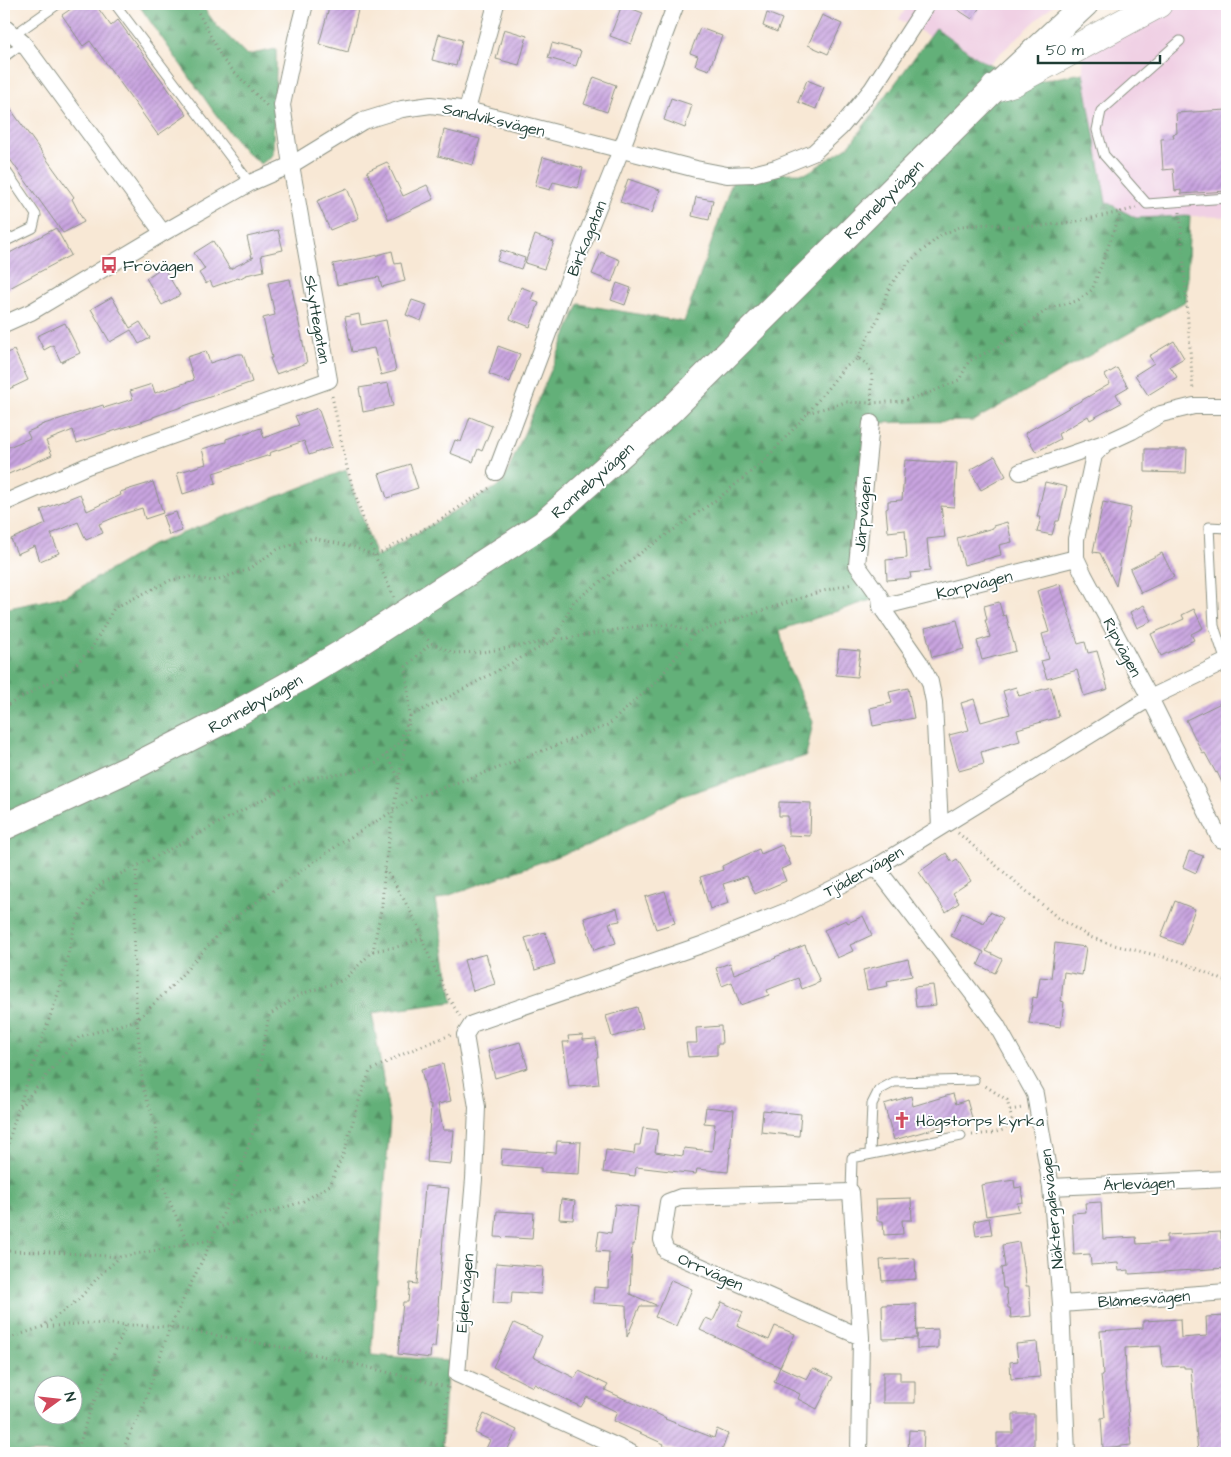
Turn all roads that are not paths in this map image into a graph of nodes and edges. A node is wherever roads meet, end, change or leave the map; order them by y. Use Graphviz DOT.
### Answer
graph roads {
  1 [pos="58,4"];
  2 [pos="115,4"];
  3 [pos="304,4"];
  4 [pos="496,4"];
  5 [pos="676,4"];
  6 [pos="927,4"];
  7 [pos="1085,4"];
  8 [pos="1132,4"];
  9 [pos="1158,4"];
  10 [pos="13,35"];
  11 [pos="1180,41"];
  12 [pos="4,56"];
  13 [pos="1020,64"];
  14 [pos="995,88"];
  15 [pos="468,110"];
  16 [pos="621,150"];
  17 [pos="291,165"];
  18 [pos="4,168"];
  19 [pos="250,183"];
  20 [pos="1227,198"];
  21 [pos="163,233"];
  22 [pos="4,241"];
  23 [pos="4,324"];
  24 [pos="1227,406"];
  25 [pos="871,423"];
  26 [pos="1106,442"];
  27 [pos="496,472"];
  28 [pos="1020,472"];
  29 [pos="4,503"];
  30 [pos="1227,528"];
  31 [pos="1076,558"];
  32 [pos="881,602"];
  33 [pos="1227,662"];
  34 [pos="1150,698"];
  35 [pos="943,825"];
  36 [pos="4,828"];
  37 [pos="1227,841"];
  38 [pos="876,867"];
  39 [pos="470,1026"];
  40 [pos="974,1080"];
  41 [pos="961,1136"];
  42 [pos="870,1154"];
  43 [pos="1227,1179"];
  44 [pos="1051,1187"];
  45 [pos="852,1192"];
  46 [pos="1227,1292"];
  47 [pos="1060,1304"];
  48 [pos="861,1337"];
  49 [pos="631,1453"];
  50 [pos="859,1453"];
  51 [pos="1067,1453"];
  1 -- 10 [label="lane"];
  2 -- 19 [label="lane"];
  3 -- 17 [label="street, Skyttegatan"];
  4 -- 15 [label="street"];
  5 -- 16 [label="street, Birkagatan"];
  6 -- 16 [label="street, Sandviksvägen"];
  7 -- 13 [label="main road, Ronnebyvägen"];
  8 -- 13 [label="main road"];
  9 -- 14 [label="highway"];
  10 -- 12 [label="lane"];
  10 -- 21 [label="street"];
  11 -- 20 [label="lane"];
  13 -- 14 [label="main road, Ronnebyvägen"];
  14 -- 36 [label="main road, Ronnebyvägen"];
  15 -- 16 [label="street, Sandviksvägen"];
  15 -- 17 [label="street, Sandviksvägen"];
  16 -- 27 [label="street, Birkagatan"];
  17 -- 19 [label="street, Sandviksvägen"];
  17 -- 29 [label="street, Skyttegatan"];
  18 -- 22 [label="lane"];
  19 -- 21 [label="street, Sandviksvägen"];
  21 -- 23 [label="street, Sandviksvägen"];
  24 -- 26 [label="street"];
  25 -- 32 [label="street, Järpvägen"];
  26 -- 28 [label="street"];
  26 -- 31 [label="street"];
  30 -- 33 [label="lane"];
  31 -- 32 [label="street, Korpvägen"];
  31 -- 34 [label="street, Ripvägen"];
  32 -- 35 [label="street, Järpvägen"];
  33 -- 34 [label="street, Tjädervägen"];
  34 -- 35 [label="street, Tjädervägen"];
  34 -- 37 [label="street, Ripvägen"];
  35 -- 38 [label="street, Tjädervägen"];
  38 -- 39 [label="street, Tjädervägen"];
  38 -- 44 [label="street, Näktergalsvägen"];
  39 -- 49 [label="street, Ejdervägen"];
  40 -- 42 [label="lane"];
  41 -- 42 [label="lane"];
  42 -- 45 [label="lane"];
  43 -- 44 [label="street, Ärlevägen"];
  44 -- 47 [label="street, Näktergalsvägen"];
  45 -- 48 [label="street"];
  45 -- 48 [label="street, Orrvägen"];
  46 -- 47 [label="street, Blåmesvägen"];
  47 -- 51 [label="street, Näktergalsvägen"];
  48 -- 50 [label="street"];
}
